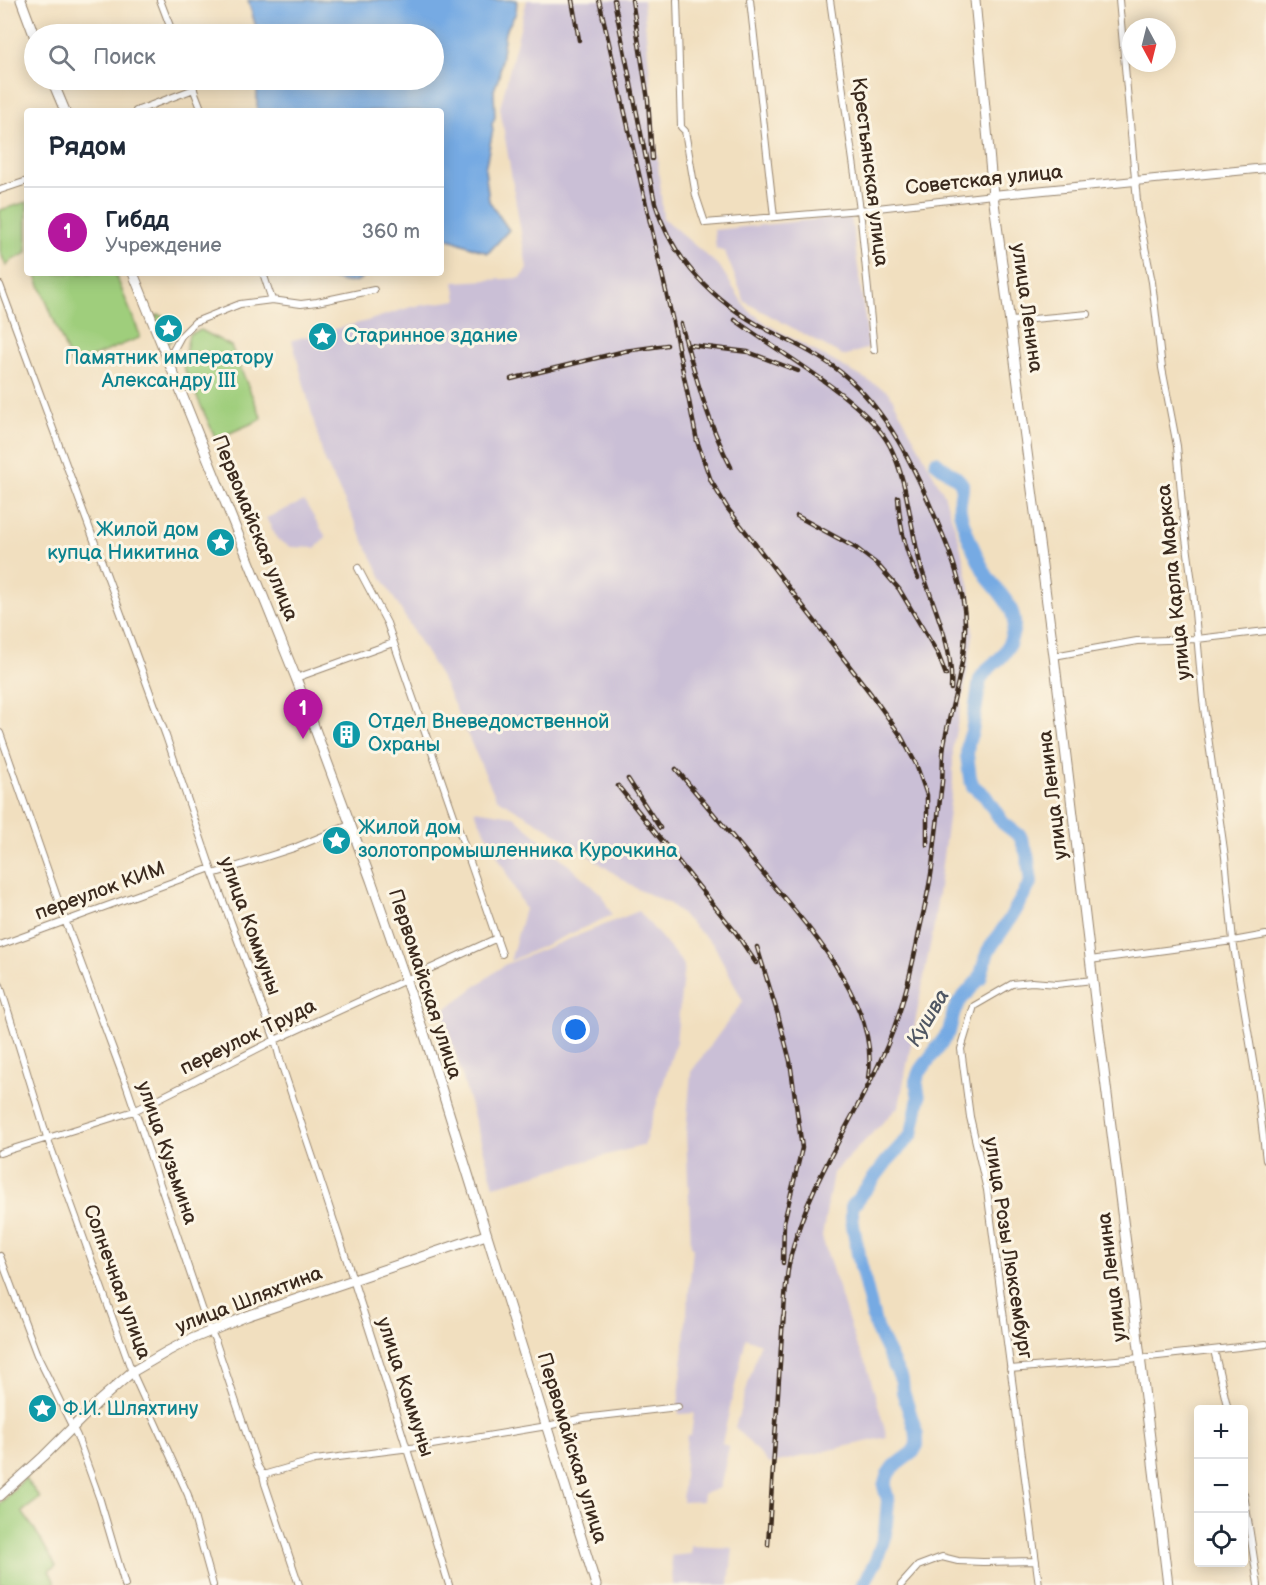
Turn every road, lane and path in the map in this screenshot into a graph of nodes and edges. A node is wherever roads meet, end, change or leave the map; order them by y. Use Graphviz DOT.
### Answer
graph roads {
  1 [pos="21,0"];
  2 [pos="160,0"];
  3 [pos="677,0"];
  4 [pos="750,0"];
  5 [pos="830,0"];
  6 [pos="975,0"];
  7 [pos="1119,0"];
  8 [pos="30,24"];
  9 [pos="169,24"];
  10 [pos="56,90"];
  11 [pos="191,90"];
  12 [pos="194,90"];
  13 [pos="64,108"];
  14 [pos="144,108"];
  15 [pos="201,108"];
  16 [pos="1266,168"];
  17 [pos="24,182"];
  18 [pos="1136,182"];
  19 [pos="0,190"];
  20 [pos="993,195"];
  21 [pos="860,210"];
  22 [pos="774,217"];
  23 [pos="134,276"];
  24 [pos="264,276"];
  25 [pos="0,285"];
  26 [pos="374,290"];
  27 [pos="272,300"];
  28 [pos="1089,314"];
  29 [pos="1011,321"];
  30 [pos="874,350"];
  31 [pos="168,360"];
  32 [pos="358,568"];
  33 [pos="1266,631"];
  34 [pos="1197,639"];
  35 [pos="393,643"];
  36 [pos="1054,656"];
  37 [pos="296,678"];
  38 [pos="0,733"];
  39 [pos="352,824"];
  40 [pos="212,871"];
  41 [pos="65,920"];
  42 [pos="1266,935"];
  43 [pos="497,938"];
  44 [pos="1233,941"];
  45 [pos="0,945"];
  46 [pos="502,954"];
  47 [pos="1090,960"];
  48 [pos="406,980"];
  49 [pos="1093,980"];
  50 [pos="0,985"];
  51 [pos="275,1040"];
  52 [pos="134,1111"];
  53 [pos="47,1137"];
  54 [pos="0,1154"];
  55 [pos="1266,1160"];
  56 [pos="486,1235"];
  57 [pos="0,1256"];
  58 [pos="352,1280"];
  59 [pos="210,1331"];
  60 [pos="1266,1344"];
  61 [pos="1214,1350"];
  62 [pos="1140,1358"];
  63 [pos="1010,1369"];
  64 [pos="132,1372"];
  65 [pos="1227,1405"];
  66 [pos="678,1407"];
  67 [pos="547,1426"];
  68 [pos="72,1428"];
  69 [pos="408,1448"];
  70 [pos="263,1475"];
  71 [pos="0,1496"];
  72 [pos="1247,1513"];
  73 [pos="1036,1562"];
  74 [pos="125,1585"];
  75 [pos="213,1585"];
  76 [pos="299,1585"];
  77 [pos="449,1585"];
  78 [pos="596,1585"];
  79 [pos="901,1585"];
  80 [pos="1039,1585"];
  81 [pos="1168,1585"];
  82 [pos="1258,1585"];
  1 -- 8 [label="main road"];
  2 -- 9 [label="street"];
  3 -- 22 [label="street, Советская улица"];
  4 -- 22 [label="street"];
  5 -- 21 [label="street, Крестьянская улица"];
  6 -- 20 [label="main road, улица Ленина"];
  7 -- 18 [label="street, улица Карла Маркса"];
  10 -- 13 [label="main road"];
  11 -- 14 [label="street"];
  12 -- 15 [label="street"];
  16 -- 18 [label="street, Советская улица"];
  17 -- 19 [label="street"];
  18 -- 20 [label="street, Советская улица"];
  18 -- 34 [label="street, улица Карла Маркса"];
  20 -- 21 [label="street, Советская улица"];
  20 -- 29 [label="main road, улица Ленина"];
  21 -- 22 [label="street, Советская улица"];
  21 -- 30 [label="street, Крестьянская улица"];
  23 -- 31 [label="main road, Первомайская улица"];
  24 -- 27 [label="street"];
  25 -- 40 [label="street, улица Коммуны"];
  26 -- 27 [label="street"];
  27 -- 31 [label="street"];
  28 -- 29 [label="street"];
  29 -- 36 [label="main road, улица Ленина"];
  31 -- 37 [label="main road, Первомайская улица"];
  32 -- 35 [label="street"];
  33 -- 34 [label="street"];
  34 -- 36 [label="street"];
  34 -- 44 [label="street, улица Карла Маркса"];
  35 -- 37 [label="street"];
  35 -- 43 [label="street"];
  36 -- 47 [label="main road, улица Ленина"];
  37 -- 39 [label="main road, Первомайская улица"];
  38 -- 41 [label="street, улица Кузьмина"];
  39 -- 40 [label="street, переулок КИМ"];
  39 -- 48 [label="main road, Первомайская улица"];
  40 -- 41 [label="street, переулок КИМ"];
  40 -- 51 [label="street, улица Коммуны"];
  41 -- 45 [label="street, переулок КИМ"];
  41 -- 52 [label="street, улица Кузьмина"];
  42 -- 44 [label="street"];
  43 -- 46 [label="street"];
  43 -- 48 [label="street, переулок Труда"];
  44 -- 47 [label="street"];
  44 -- 55 [label="street, улица Карла Маркса"];
  47 -- 49 [label="main road, улица Ленина"];
  48 -- 51 [label="street, переулок Труда"];
  48 -- 56 [label="main road, Первомайская улица"];
  49 -- 62 [label="main road, улица Ленина"];
  49 -- 63 [label="street, улица Розы Люксембург"];
  50 -- 53 [label="street, Солнечная улица"];
  51 -- 52 [label="street, переулок Труда"];
  51 -- 58 [label="street, улица Коммуны"];
  52 -- 53 [label="street, переулок Труда"];
  52 -- 59 [label="street, улица Кузьмина"];
  53 -- 54 [label="street, переулок Труда"];
  53 -- 64 [label="street, Солнечная улица"];
  56 -- 58 [label="main road, улица Шляхтина"];
  56 -- 67 [label="main road, Первомайская улица"];
  57 -- 68 [label="street"];
  58 -- 59 [label="main road, улица Шляхтина"];
  58 -- 69 [label="street, улица Коммуны"];
  59 -- 64 [label="main road, улица Шляхтина"];
  59 -- 70 [label="street, улица Кузьмина"];
  60 -- 61 [label="street"];
  61 -- 62 [label="street"];
  61 -- 65 [label="street"];
  62 -- 63 [label="street"];
  62 -- 81 [label="main road, улица Ленина"];
  63 -- 73 [label="street, улица Розы Люксембург"];
  64 -- 68 [label="main road, улица Шляхтина"];
  64 -- 75 [label="street, Солнечная улица"];
  66 -- 67 [label="street"];
  67 -- 69 [label="street"];
  67 -- 78 [label="main road, Первомайская улица"];
  68 -- 71 [label="main road, улица Шляхтина"];
  68 -- 74 [label="street"];
  69 -- 70 [label="street"];
  69 -- 77 [label="street, улица Коммуны"];
  70 -- 76 [label="street, улица Кузьмина"];
  72 -- 82 [label="street"];
  73 -- 79 [label="street"];
  73 -- 80 [label="street, улица Розы Люксембург"];
}
